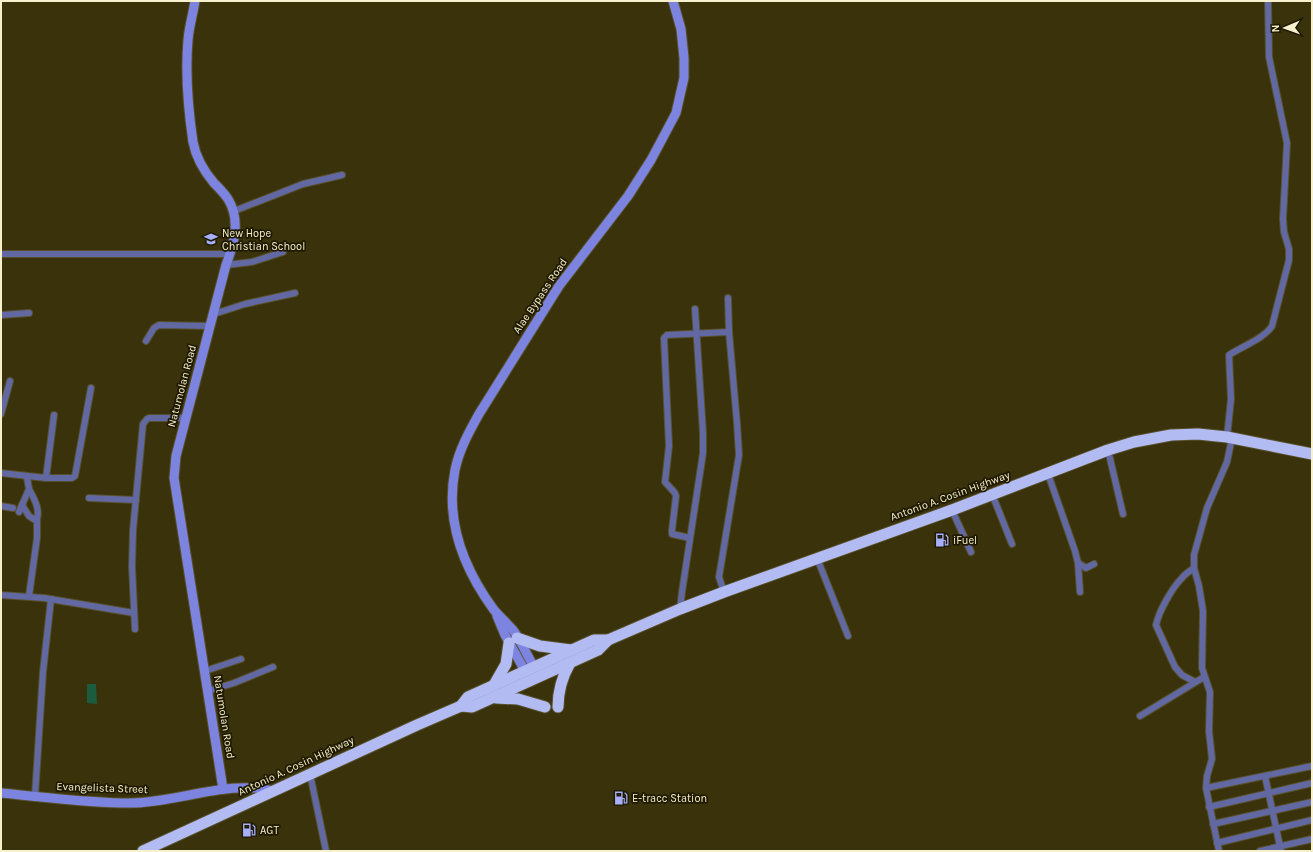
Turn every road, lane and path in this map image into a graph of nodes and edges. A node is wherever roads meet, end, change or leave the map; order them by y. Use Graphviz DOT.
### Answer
graph roads {
  1 [pos="196,1"];
  2 [pos="673,1"];
  3 [pos="1268,1"];
  4 [pos="342,175"];
  5 [pos="234,211"];
  6 [pos="283,252"];
  7 [pos="1,254"];
  8 [pos="231,254"];
  9 [pos="226,265"];
  10 [pos="295,292"];
  11 [pos="728,298"];
  12 [pos="695,309"];
  13 [pos="29,313"];
  14 [pos="214,314"];
  15 [pos="1,315"];
  16 [pos="211,326"];
  17 [pos="729,332"];
  18 [pos="697,334"];
  19 [pos="146,341"];
  20 [pos="10,381"];
  21 [pos="91,388"];
  22 [pos="1,414"];
  23 [pos="54,415"];
  24 [pos="186,418"];
  25 [pos="1230,437"];
  26 [pos="1108,450"];
  27 [pos="1312,454"];
  28 [pos="1,473"];
  29 [pos="1048,474"];
  30 [pos="27,476"];
  31 [pos="46,478"];
  32 [pos="29,489"];
  33 [pos="992,494"];
  34 [pos="89,498"];
  35 [pos="136,500"];
  36 [pos="22,505"];
  37 [pos="1,506"];
  38 [pos="13,508"];
  39 [pos="952,510"];
  40 [pos="19,512"];
  41 [pos="1123,514"];
  42 [pos="37,519"];
  43 [pos="690,538"];
  44 [pos="1012,544"];
  45 [pos="971,552"];
  46 [pos="817,558"];
  47 [pos="1078,563"];
  48 [pos="1094,564"];
  49 [pos="1194,568"];
  50 [pos="724,592"];
  51 [pos="1080,592"];
  52 [pos="1,595"];
  53 [pos="29,596"];
  54 [pos="51,599"];
  55 [pos="680,609"];
  56 [pos="134,613"];
  57 [pos="135,629"];
  58 [pos="848,636"];
  59 [pos="513,640"];
  60 [pos="608,640"];
  61 [pos="572,650"];
  62 [pos="241,659"];
  63 [pos="570,663"];
  64 [pos="272,668"];
  65 [pos="205,671"];
  66 [pos="533,674"];
  67 [pos="1204,677"];
  68 [pos="1195,682"];
  69 [pos="494,685"];
  70 [pos="208,691"];
  71 [pos="494,698"];
  72 [pos="461,706"];
  73 [pos="546,707"];
  74 [pos="558,707"];
  75 [pos="1140,716"];
  76 [pos="1312,766"];
  77 [pos="310,774"];
  78 [pos="1265,776"];
  79 [pos="1312,783"];
  80 [pos="1206,788"];
  81 [pos="224,789"];
  82 [pos="273,791"];
  83 [pos="1,793"];
  84 [pos="1268,793"];
  85 [pos="35,796"];
  86 [pos="1312,802"];
  87 [pos="1209,807"];
  88 [pos="1272,811"];
  89 [pos="1312,820"];
  90 [pos="1213,824"];
  91 [pos="1276,829"];
  92 [pos="1312,839"];
  93 [pos="1217,843"];
  94 [pos="1280,849"];
  95 [pos="143,851"];
  96 [pos="326,851"];
  97 [pos="1218,851"];
  98 [pos="1260,851"];
  1 -- 5 [label="street, Natumolan Road"];
  2 -- 59 [label="street, Alae Bypass Road"];
  3 -- 25 [label="street"];
  4 -- 5 [label="street"];
  5 -- 8 [label="street, Natumolan Road"];
  6 -- 9 [label="street"];
  7 -- 8 [label="street"];
  8 -- 9 [label="street, Natumolan Road"];
  9 -- 14 [label="street, Natumolan Road"];
  10 -- 14 [label="street"];
  11 -- 17 [label="street"];
  12 -- 18 [label="street"];
  13 -- 15 [label="street"];
  14 -- 16 [label="street, Natumolan Road"];
  16 -- 19 [label="street"];
  16 -- 24 [label="street, Natumolan Road"];
  17 -- 18 [label="street"];
  17 -- 50 [label="street"];
  18 -- 43 [label="street"];
  18 -- 43 [label="street"];
  20 -- 22 [label="street"];
  21 -- 31 [label="street"];
  23 -- 31 [label="street"];
  24 -- 35 [label="street"];
  24 -- 65 [label="street, Natumolan Road"];
  25 -- 26 [label="highway, Antonio A. Cosin Highway"];
  25 -- 27 [label="highway, Antonio A. Cosin Highway"];
  25 -- 49 [label="street"];
  26 -- 29 [label="highway, Antonio A. Cosin Highway"];
  26 -- 41 [label="street"];
  28 -- 30 [label="street"];
  29 -- 33 [label="highway, Antonio A. Cosin Highway"];
  29 -- 47 [label="street"];
  30 -- 31 [label="street"];
  30 -- 32 [label="street"];
  32 -- 36 [label="street"];
  32 -- 42 [label="street"];
  33 -- 39 [label="highway, Antonio A. Cosin Highway"];
  33 -- 44 [label="street"];
  34 -- 35 [label="street"];
  35 -- 56 [label="street"];
  36 -- 40 [label="street"];
  36 -- 42 [label="street"];
  37 -- 38 [label="street"];
  39 -- 45 [label="street"];
  39 -- 46 [label="highway, Antonio A. Cosin Highway"];
  42 -- 53 [label="street"];
  43 -- 55 [label="street"];
  46 -- 50 [label="highway, Antonio A. Cosin Highway"];
  46 -- 58 [label="street"];
  47 -- 48 [label="street"];
  47 -- 51 [label="street"];
  49 -- 67 [label="street"];
  49 -- 68 [label="street"];
  50 -- 55 [label="highway, Antonio A. Cosin Highway"];
  52 -- 53 [label="street"];
  53 -- 54 [label="street"];
  54 -- 56 [label="street"];
  54 -- 85 [label="street"];
  55 -- 60 [label="highway, Antonio A. Cosin Highway"];
  56 -- 57 [label="street"];
  59 -- 61 [label="highway"];
  59 -- 66 [label="street, Alae Bypass Road"];
  59 -- 69 [label="highway"];
  60 -- 61 [label="highway, Antonio A. Cosin Highway"];
  60 -- 63 [label="highway, Antonio A. Cosin Highway"];
  61 -- 66 [label="highway, Antonio A. Cosin Highway"];
  62 -- 65 [label="street"];
  63 -- 66 [label="highway, Antonio A. Cosin Highway"];
  63 -- 74 [label="highway"];
  64 -- 70 [label="street"];
  65 -- 70 [label="street, Natumolan Road"];
  66 -- 69 [label="highway, Antonio A. Cosin Highway"];
  66 -- 71 [label="highway, Antonio A. Cosin Highway"];
  67 -- 68 [label="street"];
  67 -- 80 [label="street"];
  68 -- 75 [label="street"];
  69 -- 72 [label="highway, Antonio A. Cosin Highway"];
  70 -- 81 [label="street, Natumolan Road"];
  71 -- 72 [label="highway, Antonio A. Cosin Highway"];
  71 -- 73 [label="highway"];
  72 -- 77 [label="highway, Antonio A. Cosin Highway"];
  76 -- 78 [label="street"];
  77 -- 82 [label="highway, Antonio A. Cosin Highway"];
  77 -- 96 [label="street"];
  78 -- 80 [label="street"];
  78 -- 84 [label="street"];
  79 -- 84 [label="street"];
  80 -- 87 [label="street"];
  81 -- 82 [label="street, Evangelista Street"];
  81 -- 85 [label="street, Evangelista Street"];
  82 -- 95 [label="highway, Antonio A. Cosin Highway"];
  83 -- 85 [label="street, Evangelista Street"];
  84 -- 87 [label="street"];
  84 -- 88 [label="street"];
  86 -- 88 [label="street"];
  87 -- 90 [label="street"];
  88 -- 90 [label="street"];
  88 -- 91 [label="street"];
  89 -- 91 [label="street"];
  90 -- 93 [label="street"];
  91 -- 93 [label="street"];
  91 -- 94 [label="street"];
  92 -- 94 [label="street"];
  93 -- 97 [label="street"];
  94 -- 98 [label="street"];
}
